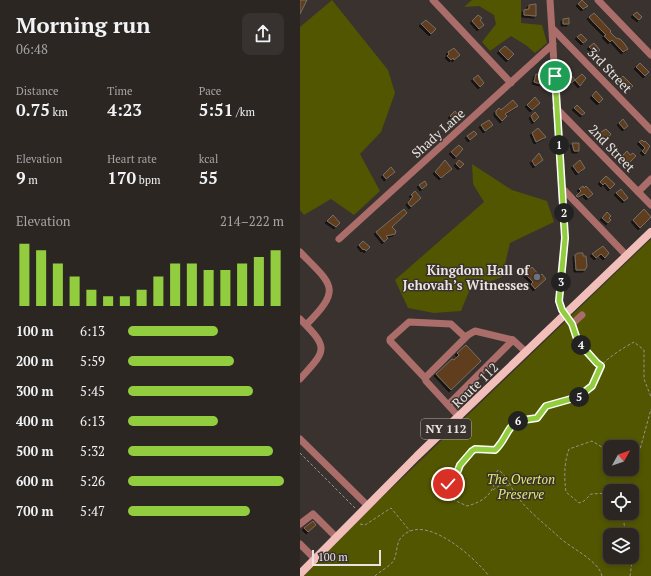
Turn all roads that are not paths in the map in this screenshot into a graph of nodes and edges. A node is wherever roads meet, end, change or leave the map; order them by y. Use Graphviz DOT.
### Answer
graph roads {
  1 [pos="433,0"];
  2 [pos="550,0"];
  3 [pos="598,0"];
  4 [pos="552,28"];
  5 [pos="553,44"];
  6 [pos="651,55"];
  7 [pos="511,83"];
  8 [pos="556,108"];
  9 [pos="651,130"];
  10 [pos="651,179"];
  11 [pos="563,189"];
  12 [pos="638,192"];
  13 [pos="651,205"];
  14 [pos="651,232"];
  15 [pos="339,239"];
  16 [pos="300,252"];
  17 [pos="626,254"];
  18 [pos="564,314"];
  19 [pos="582,315"];
  20 [pos="300,319"];
  21 [pos="306,325"];
  22 [pos="465,337"];
  23 [pos="513,340"];
  24 [pos="526,352"];
  25 [pos="425,378"];
  26 [pos="300,379"];
  27 [pos="448,405"];
  28 [pos="459,416"];
  29 [pos="300,439"];
  30 [pos="367,506"];
  31 [pos="300,524"];
  32 [pos="336,537"];
  33 [pos="300,544"];
  34 [pos="306,549"];
  35 [pos="300,555"];
  36 [pos="315,559"];
  37 [pos="300,574"];
  1 -- 7 [label="street"];
  2 -- 4 [label="street"];
  3 -- 6 [label="street"];
  4 -- 5 [label="street"];
  4 -- 9 [label="street, 3rd Street"];
  5 -- 7 [label="street, Shady Lane"];
  5 -- 8 [label="street"];
  7 -- 15 [label="street, Shady Lane"];
  8 -- 11 [label="street"];
  8 -- 12 [label="street, 2nd Street"];
  10 -- 12 [label="street"];
  11 -- 17 [label="street"];
  11 -- 18 [label="street"];
  12 -- 13 [label="street, 2nd Street"];
  14 -- 17 [label="main road, Route 112 / NY 112"];
  16 -- 21 [label="street"];
  17 -- 18 [label="main road, Route 112 / NY 112"];
  18 -- 19 [label="street"];
  18 -- 24 [label="main road, Route 112 / NY 112"];
  20 -- 21 [label="street"];
  21 -- 26 [label="street"];
  22 -- 23 [label="street"];
  22 -- 25 [label="street"];
  22 -- 25 [label="street"];
  23 -- 24 [label="street"];
  23 -- 27 [label="street"];
  24 -- 28 [label="main road, Route 112 / NY 112"];
  25 -- 27 [label="street"];
  27 -- 28 [label="street"];
  28 -- 30 [label="main road, Route 112 / NY 112"];
  29 -- 30 [label="street"];
  30 -- 32 [label="main road, Route 112 / NY 112"];
  31 -- 32 [label="street"];
  32 -- 36 [label="main road, Route 112 / NY 112"];
  33 -- 34 [label="street"];
  34 -- 35 [label="street"];
  34 -- 36 [label="street"];
  36 -- 37 [label="main road, Route 112 / NY 112"];
}
